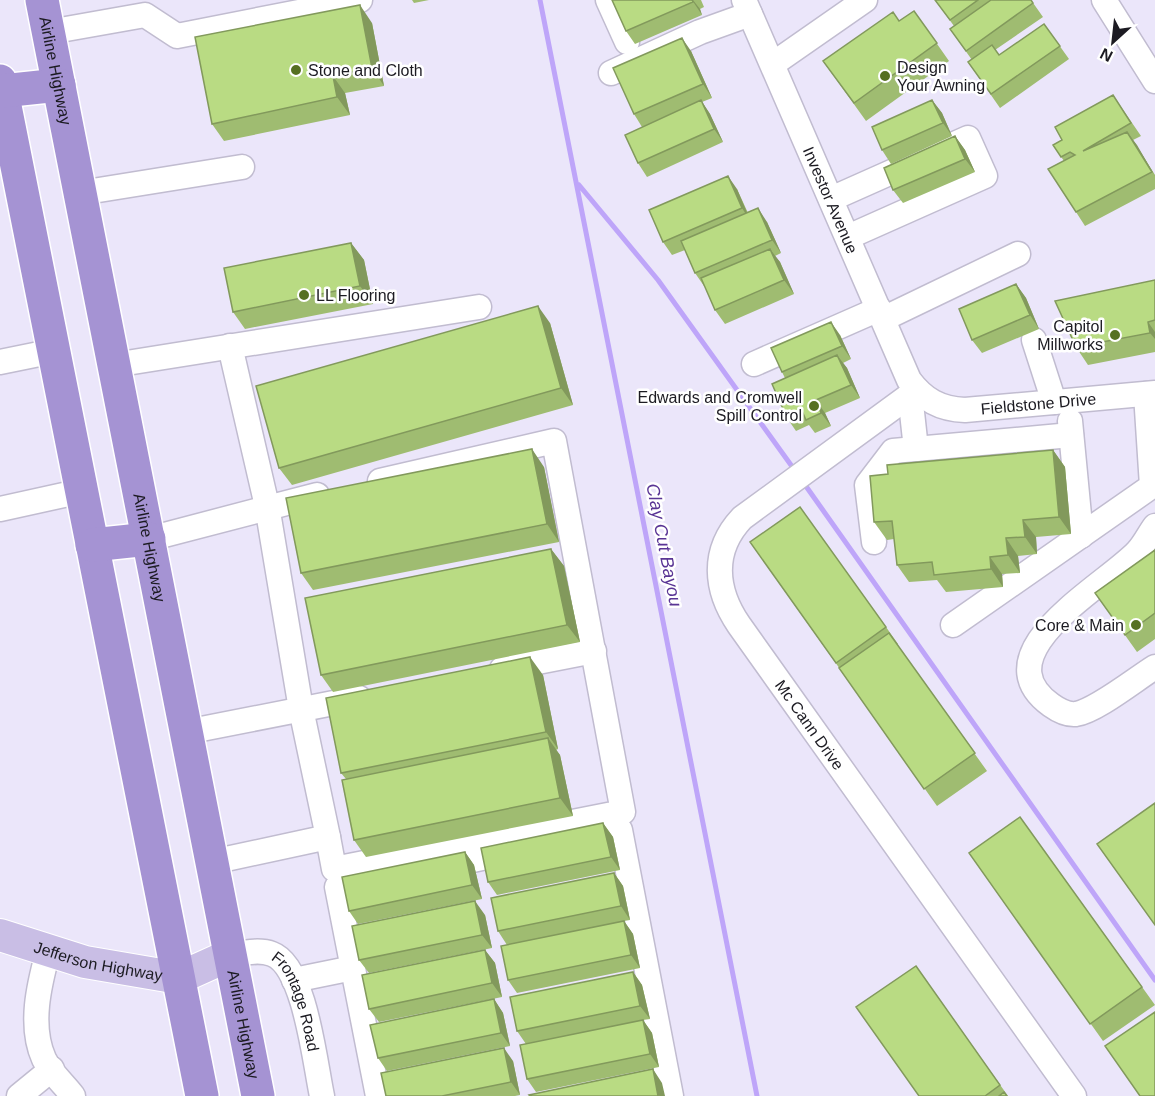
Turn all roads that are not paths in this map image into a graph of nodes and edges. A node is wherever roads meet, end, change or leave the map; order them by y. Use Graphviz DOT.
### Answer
graph roads {
  1 [pos="42,0"];
  2 [pos="360,0"];
  3 [pos="608,0"];
  4 [pos="865,0"];
  5 [pos="1104,0"];
  6 [pos="747,7"];
  7 [pos="49,32"];
  8 [pos="627,42"];
  9 [pos="772,64"];
  10 [pos="611,73"];
  11 [pos="1155,81"];
  12 [pos="59,85"];
  13 [pos="1,88"];
  14 [pos="242,167"];
  15 [pos="80,193"];
  16 [pos="831,199"];
  17 [pos="848,237"];
  18 [pos="1018,254"];
  19 [pos="479,307"];
  20 [pos="881,314"];
  21 [pos="1034,340"];
  22 [pos="230,346"];
  23 [pos="54,351"];
  24 [pos="0,362"];
  25 [pos="754,364"];
  26 [pos="114,365"];
  27 [pos="917,393"];
  28 [pos="1150,393"];
  29 [pos="1061,401"];
  30 [pos="1071,435"];
  31 [pos="916,449"];
  32 [pos="82,491"];
  33 [pos="267,506"];
  34 [pos="0,508"];
  35 [pos="1155,526"];
  36 [pos="1081,536"];
  37 [pos="148,539"];
  38 [pos="874,542"];
  39 [pos="92,545"];
  40 [pos="953,625"];
  41 [pos="594,651"];
  42 [pos="1155,667"];
  43 [pos="477,674"];
  44 [pos="383,693"];
  45 [pos="301,709"];
  46 [pos="186,732"];
  47 [pos="328,837"];
  48 [pos="212,862"];
  49 [pos="0,935"];
  50 [pos="48,952"];
  51 [pos="230,955"];
  52 [pos="353,968"];
  53 [pos="178,978"];
  54 [pos="294,980"];
  55 [pos="52,1069"];
  56 [pos="19,1096"];
  57 [pos="73,1096"];
  58 [pos="202,1096"];
  59 [pos="258,1096"];
  60 [pos="322,1096"];
  61 [pos="378,1096"];
  62 [pos="671,1096"];
  63 [pos="1074,1096"];
  1 -- 7 [label="highway, Airline Highway"];
  2 -- 7 [label="street"];
  3 -- 8 [label="street"];
  4 -- 9 [label="street"];
  5 -- 11 [label="street"];
  6 -- 9 [label="street, Investor Avenue"];
  6 -- 10 [label="street"];
  7 -- 12 [label="highway, Airline Highway"];
  9 -- 16 [label="street, Investor Avenue"];
  12 -- 13 [label="highway"];
  12 -- 15 [label="highway, Airline Highway"];
  13 -- 23 [label="highway"];
  14 -- 15 [label="street"];
  15 -- 26 [label="highway, Airline Highway"];
  16 -- 17 [label="street, Investor Avenue"];
  16 -- 17 [label="street"];
  17 -- 20 [label="street, Investor Avenue"];
  18 -- 20 [label="street"];
  19 -- 22 [label="street"];
  20 -- 25 [label="street"];
  20 -- 27 [label="street, Investor Avenue"];
  21 -- 29 [label="street"];
  22 -- 26 [label="street"];
  22 -- 33 [label="street"];
  23 -- 24 [label="street"];
  23 -- 32 [label="highway"];
  26 -- 37 [label="highway, Airline Highway"];
  27 -- 29 [label="street, Fieldstone Drive"];
  27 -- 31 [label="street"];
  27 -- 63 [label="street, Mc Cann Drive"];
  28 -- 29 [label="street, Fieldstone Drive"];
  28 -- 36 [label="street"];
  29 -- 30 [label="street"];
  30 -- 31 [label="street"];
  30 -- 36 [label="street"];
  31 -- 38 [label="street"];
  32 -- 34 [label="street"];
  32 -- 39 [label="highway"];
  33 -- 37 [label="street"];
  33 -- 41 [label="street"];
  33 -- 45 [label="street"];
  35 -- 42 [label="street"];
  36 -- 40 [label="street"];
  37 -- 39 [label="highway"];
  37 -- 46 [label="highway, Airline Highway"];
  39 -- 53 [label="highway"];
  41 -- 43 [label="street"];
  41 -- 47 [label="street"];
  44 -- 45 [label="street"];
  45 -- 46 [label="street"];
  45 -- 47 [label="street"];
  46 -- 48 [label="highway, Airline Highway"];
  47 -- 48 [label="street"];
  48 -- 51 [label="highway, Airline Highway"];
  49 -- 50 [label="main road, Jefferson Highway"];
  50 -- 53 [label="main road, Jefferson Highway"];
  50 -- 55 [label="street"];
  51 -- 53 [label="main road, Jefferson Highway"];
  51 -- 54 [label="street, Frontage Road"];
  51 -- 59 [label="highway, Airline Highway"];
  52 -- 54 [label="street"];
  52 -- 61 [label="street"];
  52 -- 62 [label="street"];
  53 -- 58 [label="highway"];
  54 -- 60 [label="street, Frontage Road"];
  55 -- 56 [label="street"];
  55 -- 57 [label="street"];
}
